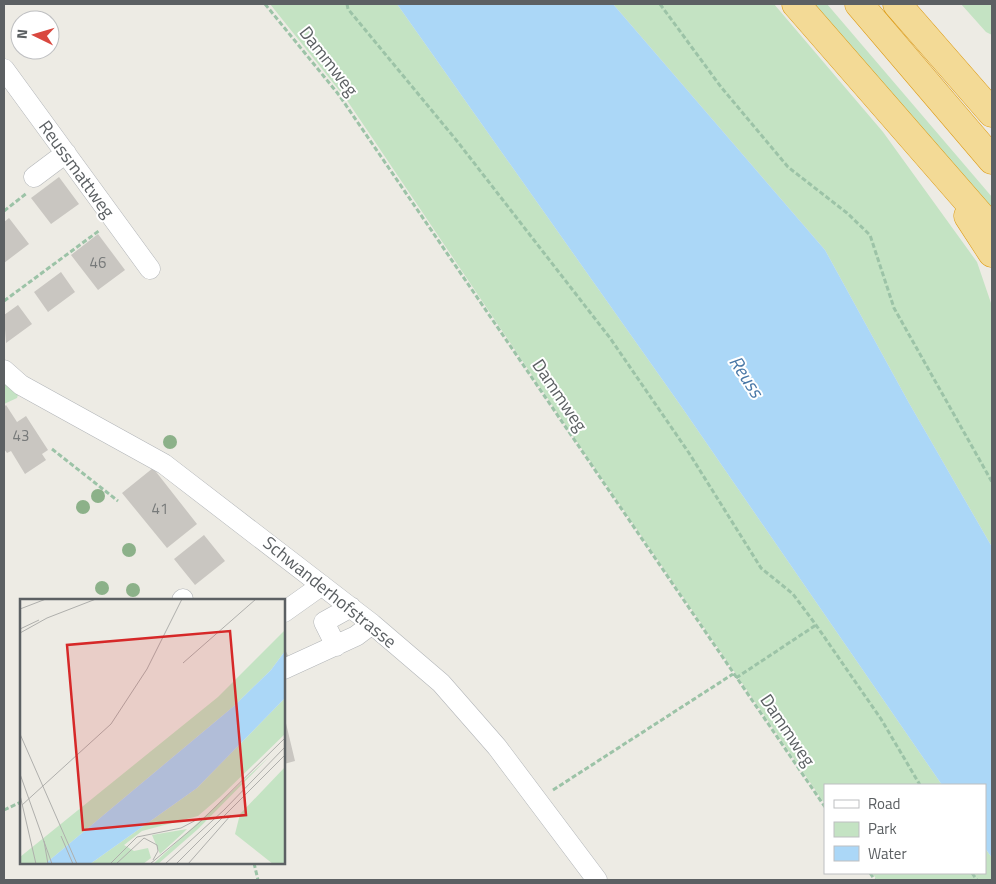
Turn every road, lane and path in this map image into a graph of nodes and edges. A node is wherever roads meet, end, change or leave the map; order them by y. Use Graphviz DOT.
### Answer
graph roads {
  1 [pos="265,4"];
  2 [pos="347,4"];
  3 [pos="660,4"];
  4 [pos="796,4"];
  5 [pos="859,4"];
  6 [pos="897,4"];
  7 [pos="902,4"];
  8 [pos="4,69"];
  9 [pos="992,85"];
  10 [pos="992,113"];
  11 [pos="921,149"];
  12 [pos="66,153"];
  13 [pos="992,160"];
  14 [pos="34,178"];
  15 [pos="114,220"];
  16 [pos="992,229"];
  17 [pos="992,253"];
  18 [pos="150,269"];
  19 [pos="4,301"];
  20 [pos="4,370"];
  21 [pos="52,449"];
  22 [pos="992,482"];
  23 [pos="118,501"];
  24 [pos="322,585"];
  25 [pos="350,607"];
  26 [pos="285,611"];
  27 [pos="372,624"];
  28 [pos="816,625"];
  29 [pos="336,646"];
  30 [pos="285,669"];
  31 [pos="733,674"];
  32 [pos="736,678"];
  33 [pos="919,784"];
  34 [pos="537,801"];
  35 [pos="20,802"];
  36 [pos="824,806"];
  37 [pos="4,810"];
  38 [pos="254,864"];
  39 [pos="258,880"];
  40 [pos="597,880"];
  1 -- 31 [label="path, Dammweg"];
  2 -- 28 [label="path"];
  3 -- 22 [label="path"];
  4 -- 11 [label="highway"];
  5 -- 13 [label="highway"];
  6 -- 10 [label="highway"];
  7 -- 9 [label="highway"];
  8 -- 12 [label="street, Reussmattweg"];
  11 -- 16 [label="highway"];
  11 -- 17 [label="highway"];
  12 -- 14 [label="street"];
  12 -- 15 [label="street, Reussmattweg"];
  15 -- 18 [label="street, Reussmattweg"];
  15 -- 19 [label="path"];
  20 -- 24 [label="street, Schwanderhofstrasse"];
  21 -- 23 [label="path"];
  24 -- 25 [label="street, Schwanderhofstrasse"];
  24 -- 26 [label="street"];
  25 -- 27 [label="street, Schwanderhofstrasse"];
  25 -- 29 [label="street"];
  27 -- 29 [label="street"];
  27 -- 34 [label="street, Schwanderhofstrasse"];
  28 -- 32 [label="path"];
  28 -- 33 [label="path"];
  29 -- 30 [label="street"];
  31 -- 32 [label="path, Dammweg"];
  31 -- 34 [label="path"];
  32 -- 36 [label="path, Dammweg"];
  34 -- 40 [label="street, Schwanderhofstrasse"];
  35 -- 37 [label="path"];
  38 -- 39 [label="path"];
}
